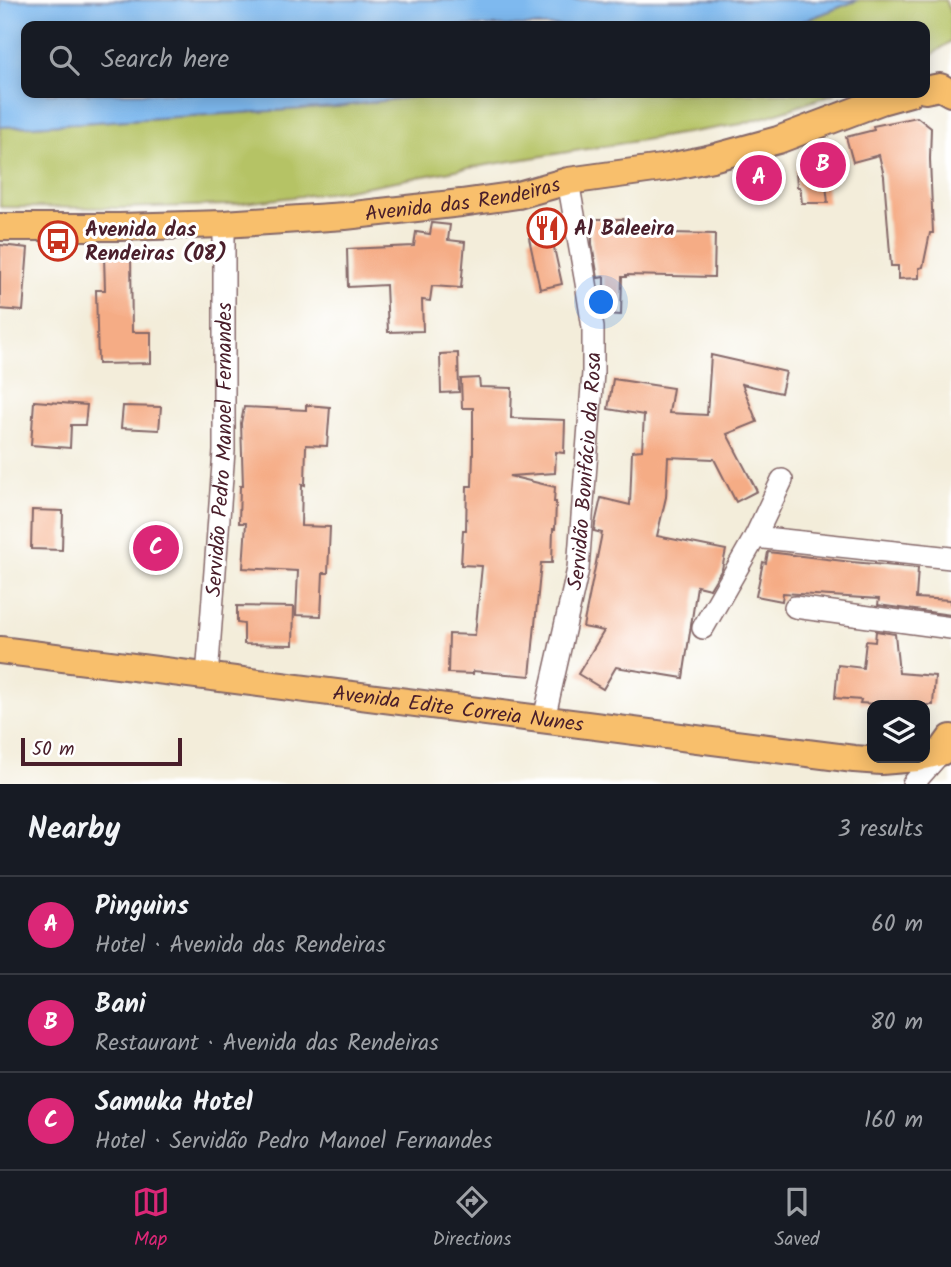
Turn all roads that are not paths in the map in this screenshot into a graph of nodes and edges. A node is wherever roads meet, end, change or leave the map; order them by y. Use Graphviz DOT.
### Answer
graph roads {
  1 [pos="892,98"];
  2 [pos="568,181"];
  3 [pos="224,223"];
  4 [pos="0,227"];
  5 [pos="782,480"];
  6 [pos="755,537"];
  7 [pos="951,558"];
  8 [pos="795,607"];
  9 [pos="703,628"];
  10 [pos="951,628"];
  11 [pos="0,650"];
  12 [pos="207,677"];
  13 [pos="544,719"];
  14 [pos="934,751"];
  15 [pos="854,759"];
  16 [pos="865,784"];
  17 [pos="913,784"];
  1 -- 2 [label="main road, Avenida das Rendeiras"];
  2 -- 3 [label="main road, Avenida das Rendeiras"];
  2 -- 13 [label="street, Servidão Bonifácio da Rosa"];
  3 -- 4 [label="main road, Avenida das Rendeiras"];
  3 -- 12 [label="street, Servidão Pedro Manoel Fernandes"];
  5 -- 6 [label="street"];
  6 -- 7 [label="street"];
  6 -- 9 [label="street"];
  8 -- 10 [label="street"];
  11 -- 12 [label="main road, Avenida Edite Correia Nunes"];
  12 -- 13 [label="main road, Avenida Edite Correia Nunes"];
  13 -- 15 [label="main road, Avenida Edite Correia Nunes"];
  14 -- 15 [label="main road, Avenida Edite Correia Nunes"];
  14 -- 17 [label="street"];
  15 -- 16 [label="main road"];
}
